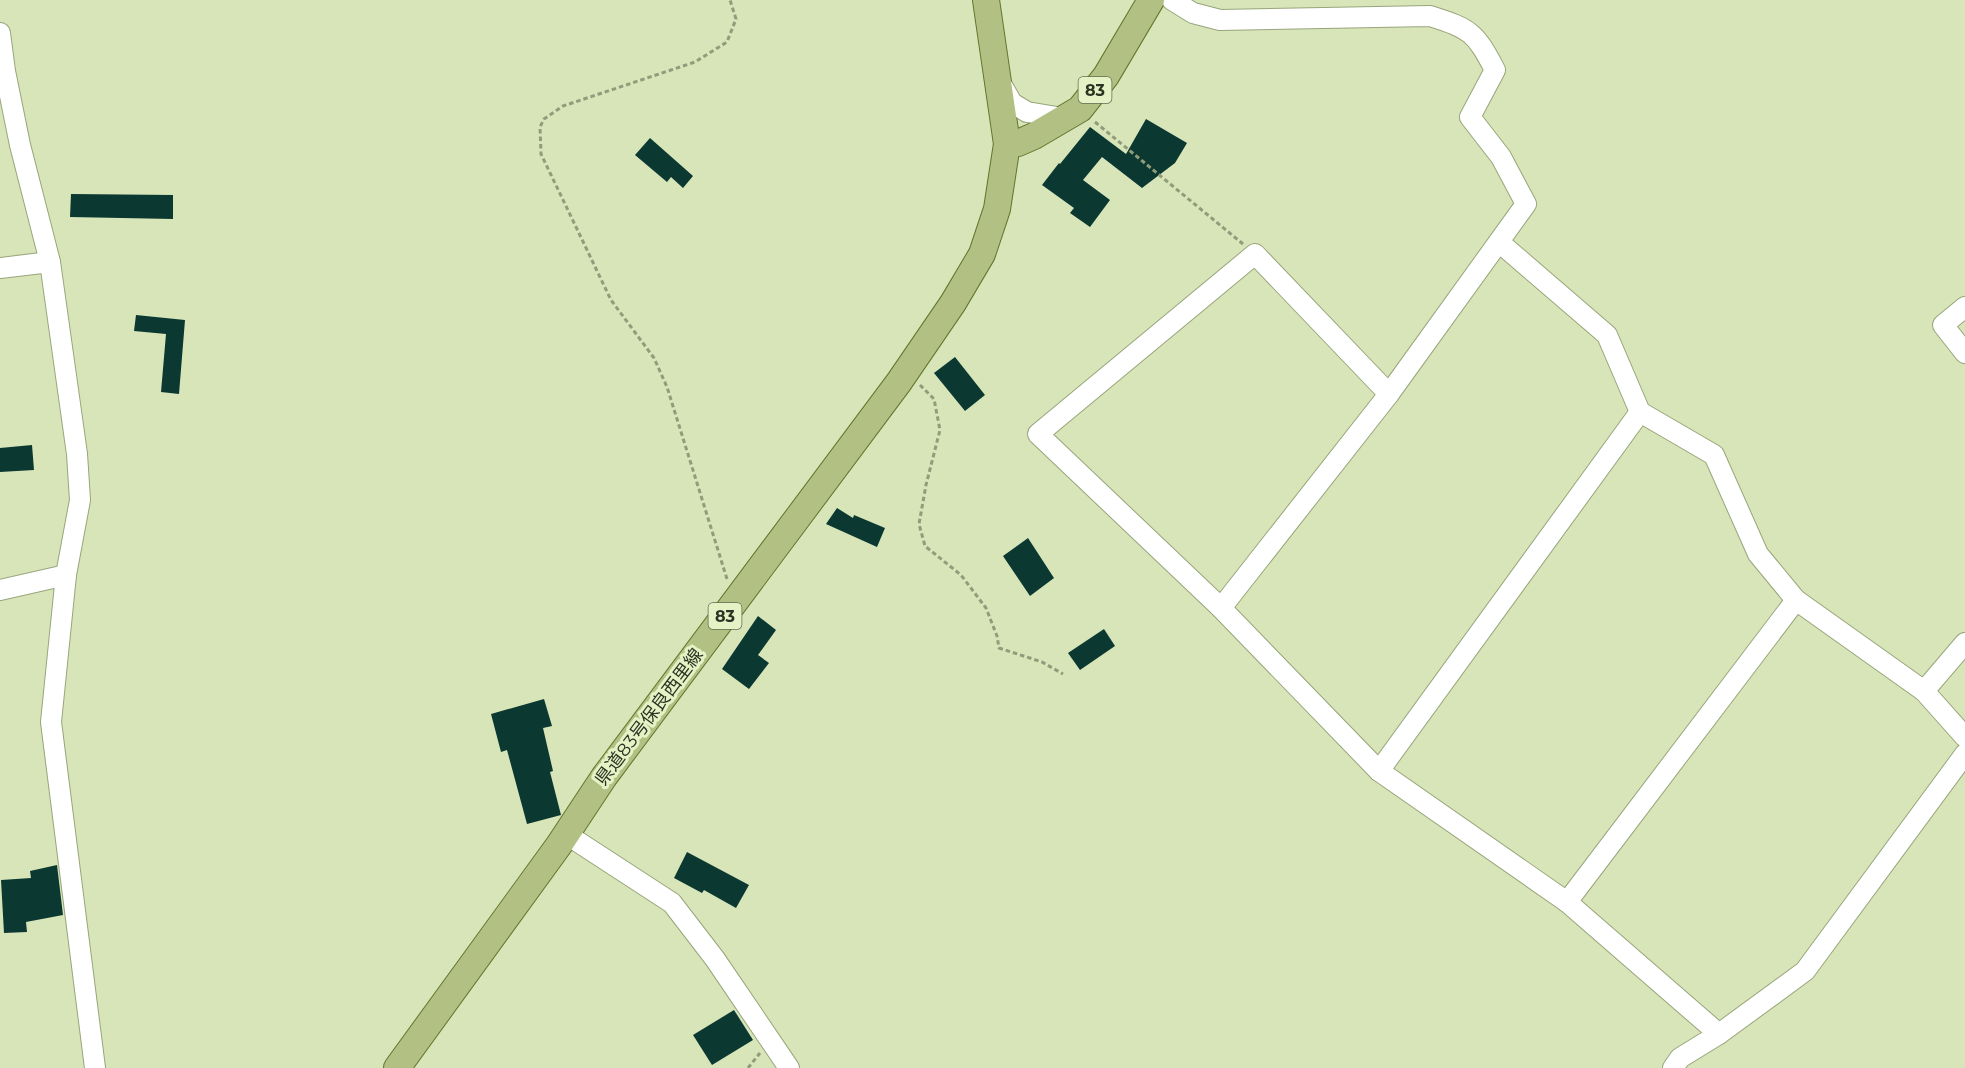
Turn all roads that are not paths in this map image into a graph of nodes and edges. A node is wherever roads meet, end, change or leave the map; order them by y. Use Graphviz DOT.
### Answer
graph roads {
  1 [pos="986,0"];
  2 [pos="1151,0"];
  3 [pos="1172,0"];
  4 [pos="0,33"];
  5 [pos="998,80"];
  6 [pos="1072,114"];
  7 [pos="1007,144"];
  8 [pos="1498,242"];
  9 [pos="50,262"];
  10 [pos="0,268"];
  11 [pos="1965,307"];
  12 [pos="1965,352"];
  13 [pos="1389,394"];
  14 [pos="1640,412"];
  15 [pos="66,575"];
  16 [pos="0,590"];
  17 [pos="1796,600"];
  18 [pos="1221,608"];
  19 [pos="1965,643"];
  20 [pos="1923,691"];
  21 [pos="1965,737"];
  22 [pos="1965,754"];
  23 [pos="1379,771"];
  24 [pos="566,834"];
  25 [pos="1567,902"];
  26 [pos="1719,1034"];
  27 [pos="95,1068"];
  28 [pos="398,1068"];
  29 [pos="789,1068"];
  30 [pos="1673,1068"];
  1 -- 5 [label="main road, 県道83号保良西里線 / 83"];
  2 -- 6 [label="main road, 83"];
  3 -- 8 [label="street"];
  4 -- 9 [label="street"];
  5 -- 6 [label="street"];
  5 -- 7 [label="main road, 県道83号保良西里線 / 83"];
  6 -- 7 [label="main road, 83"];
  7 -- 24 [label="main road, 県道83号保良西里線 / 83"];
  8 -- 13 [label="street"];
  8 -- 14 [label="street"];
  9 -- 10 [label="street"];
  9 -- 15 [label="street"];
  11 -- 12 [label="street"];
  13 -- 18 [label="street"];
  13 -- 18 [label="street"];
  14 -- 17 [label="street"];
  14 -- 23 [label="street"];
  15 -- 16 [label="street"];
  15 -- 27 [label="street"];
  17 -- 20 [label="street"];
  17 -- 25 [label="street"];
  18 -- 23 [label="street"];
  19 -- 20 [label="street"];
  20 -- 21 [label="street"];
  22 -- 26 [label="street"];
  23 -- 25 [label="street"];
  24 -- 28 [label="main road, 県道83号保良西里線 / 83"];
  24 -- 29 [label="street"];
  25 -- 26 [label="street"];
  26 -- 30 [label="street"];
}
